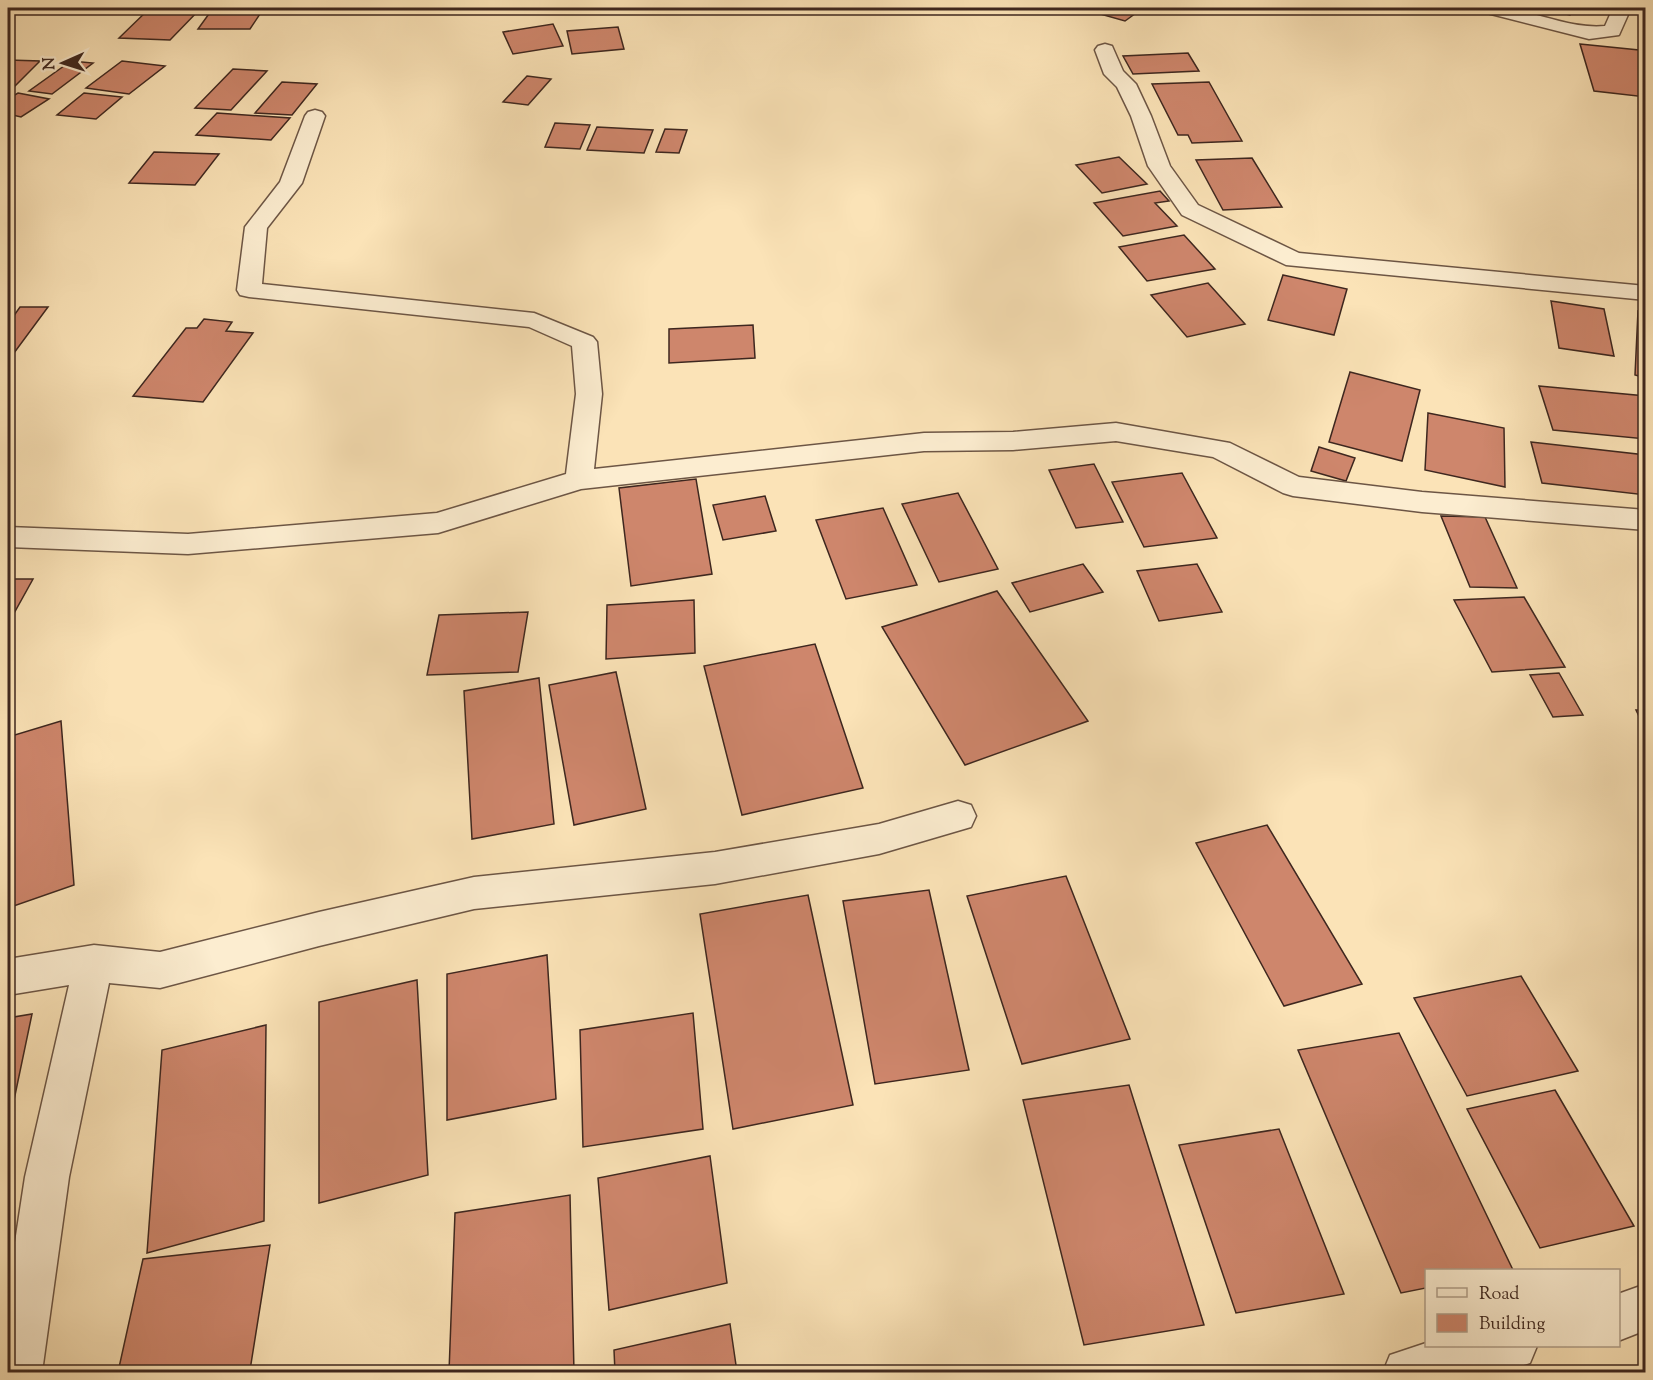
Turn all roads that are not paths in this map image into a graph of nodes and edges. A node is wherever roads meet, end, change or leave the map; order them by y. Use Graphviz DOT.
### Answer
graph roads {
  1 [pos="1489,8"];
  2 [pos="1622,8"];
  3 [pos="1105,50"];
  4 [pos="315,116"];
  5 [pos="1646,293"];
  6 [pos="579,480"];
  7 [pos="1646,520"];
  8 [pos="8,537"];
  9 [pos="958,816"];
  10 [pos="94,963"];
  11 [pos="8,977"];
  12 [pos="1646,1307"];
  13 [pos="1620,1317"];
  14 [pos="1509,1347"];
  15 [pos="18,1372"];
  16 [pos="1407,1372"];
  1 -- 2 [label="street"];
  3 -- 5 [label="street"];
  4 -- 6 [label="street"];
  6 -- 7 [label="street"];
  6 -- 8 [label="street"];
  9 -- 10 [label="street"];
  10 -- 11 [label="street"];
  10 -- 15 [label="street"];
  12 -- 13 [label="street"];
  14 -- 16 [label="street"];
}
